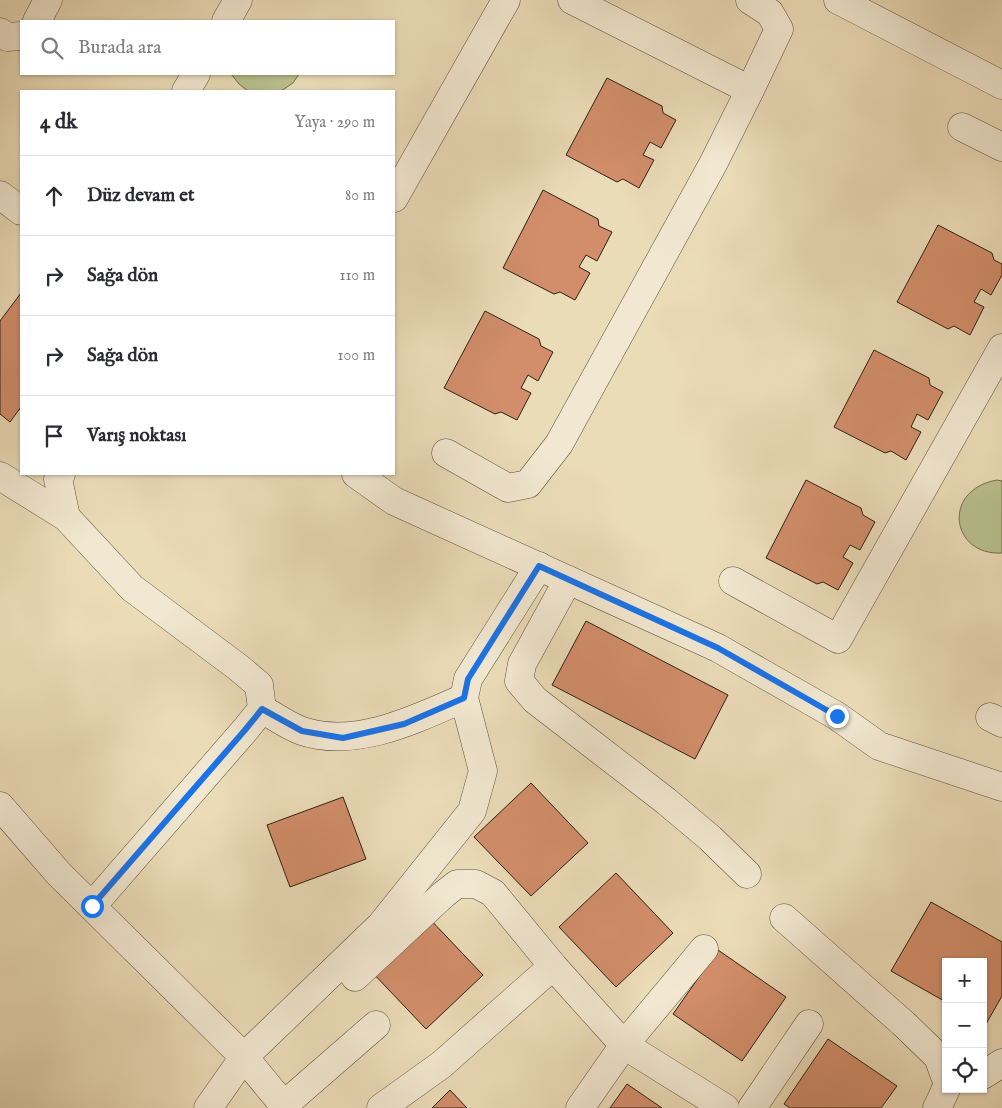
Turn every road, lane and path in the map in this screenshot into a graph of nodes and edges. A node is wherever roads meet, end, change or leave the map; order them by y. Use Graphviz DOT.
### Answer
graph roads {
  1 [pos="48,0"];
  2 [pos="238,0"];
  3 [pos="506,0"];
  4 [pos="572,0"];
  5 [pos="750,0"];
  6 [pos="838,0"];
  7 [pos="38,20"];
  8 [pos="227,20"];
  9 [pos="0,32"];
  10 [pos="20,36"];
  11 [pos="195,75"];
  12 [pos="1002,85"];
  13 [pos="187,90"];
  14 [pos="750,90"];
  15 [pos="962,127"];
  16 [pos="1002,147"];
  17 [pos="0,195"];
  18 [pos="395,196"];
  19 [pos="20,210"];
  20 [pos="1002,348"];
  21 [pos="446,453"];
  22 [pos="60,475"];
  23 [pos="357,475"];
  24 [pos="0,476"];
  25 [pos="66,517"];
  26 [pos="539,566"];
  27 [pos="568,580"];
  28 [pos="733,581"];
  29 [pos="464,698"];
  30 [pos="262,709"];
  31 [pos="1002,787"];
  32 [pos="0,806"];
  33 [pos="747,874"];
  34 [pos="92,906"];
  35 [pos="784,918"];
  36 [pos="704,949"];
  37 [pos="554,966"];
  38 [pos="355,977"];
  39 [pos="809,1024"];
  40 [pos="376,1025"];
  41 [pos="624,1045"];
  42 [pos="244,1057"];
  43 [pos="1002,1064"];
  44 [pos="942,1068"];
  45 [pos="987,1073"];
  46 [pos="944,1093"];
  47 [pos="285,1106"];
  48 [pos="208,1108"];
  49 [pos="381,1108"];
  50 [pos="580,1108"];
  51 [pos="724,1108"];
  52 [pos="752,1108"];
  53 [pos="937,1108"];
  1 -- 7 [label="street"];
  2 -- 8 [label="street"];
  3 -- 18 [label="street"];
  4 -- 14 [label="street"];
  5 -- 14 [label="street"];
  6 -- 12 [label="street"];
  9 -- 10 [label="street"];
  11 -- 13 [label="street"];
  14 -- 21 [label="street"];
  15 -- 16 [label="street"];
  17 -- 19 [label="street"];
  20 -- 28 [label="street"];
  22 -- 25 [label="street"];
  23 -- 26 [label="street"];
  24 -- 25 [label="street"];
  25 -- 30 [label="street"];
  26 -- 27 [label="street"];
  26 -- 29 [label="street"];
  27 -- 31 [label="street"];
  27 -- 33 [label="street"];
  29 -- 30 [label="street"];
  29 -- 42 [label="street"];
  30 -- 34 [label="street"];
  32 -- 34 [label="street"];
  34 -- 42 [label="street"];
  35 -- 44 [label="street"];
  36 -- 41 [label="street"];
  37 -- 38 [label="street"];
  37 -- 41 [label="street"];
  37 -- 49 [label="street"];
  39 -- 52 [label="street"];
  40 -- 47 [label="street"];
  41 -- 50 [label="street"];
  41 -- 51 [label="street"];
  42 -- 47 [label="street"];
  42 -- 48 [label="street"];
  43 -- 45 [label="street"];
  46 -- 53 [label="street"];
}
